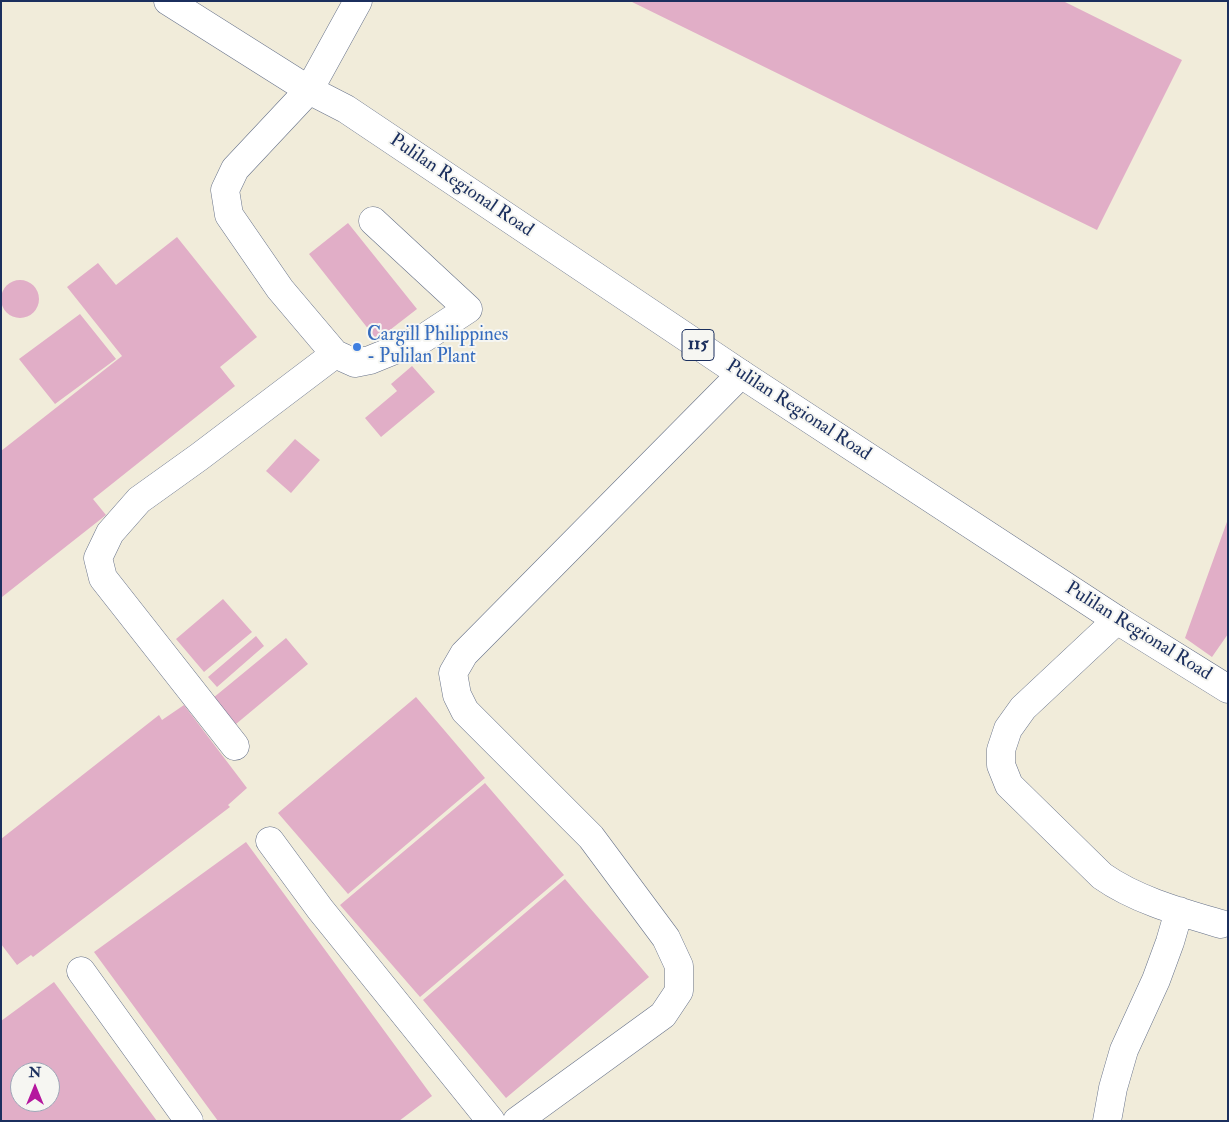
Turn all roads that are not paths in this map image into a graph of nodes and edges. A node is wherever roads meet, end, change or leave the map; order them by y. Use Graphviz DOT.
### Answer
graph roads {
  1 [pos="168,1"];
  2 [pos="358,1"];
  3 [pos="309,90"];
  4 [pos="373,221"];
  5 [pos="334,354"];
  6 [pos="741,374"];
  7 [pos="1117,620"];
  8 [pos="1226,683"];
  9 [pos="235,746"];
  10 [pos="270,841"];
  11 [pos="1179,911"];
  12 [pos="1221,924"];
  13 [pos="81,971"];
  14 [pos="190,1121"];
  15 [pos="491,1121"];
  16 [pos="517,1121"];
  17 [pos="1107,1121"];
  1 -- 3 [label="main road, Pulilan Regional Road / 115"];
  2 -- 3 [label="main road"];
  3 -- 5 [label="main road"];
  3 -- 6 [label="main road, Pulilan Regional Road / 115"];
  4 -- 5 [label="main road"];
  5 -- 9 [label="main road"];
  6 -- 7 [label="main road, Pulilan Regional Road / 115"];
  6 -- 16 [label="main road"];
  7 -- 8 [label="main road, Pulilan Regional Road / 115"];
  7 -- 11 [label="main road"];
  10 -- 15 [label="main road"];
  11 -- 12 [label="main road"];
  11 -- 17 [label="main road"];
  13 -- 14 [label="main road"];
}
